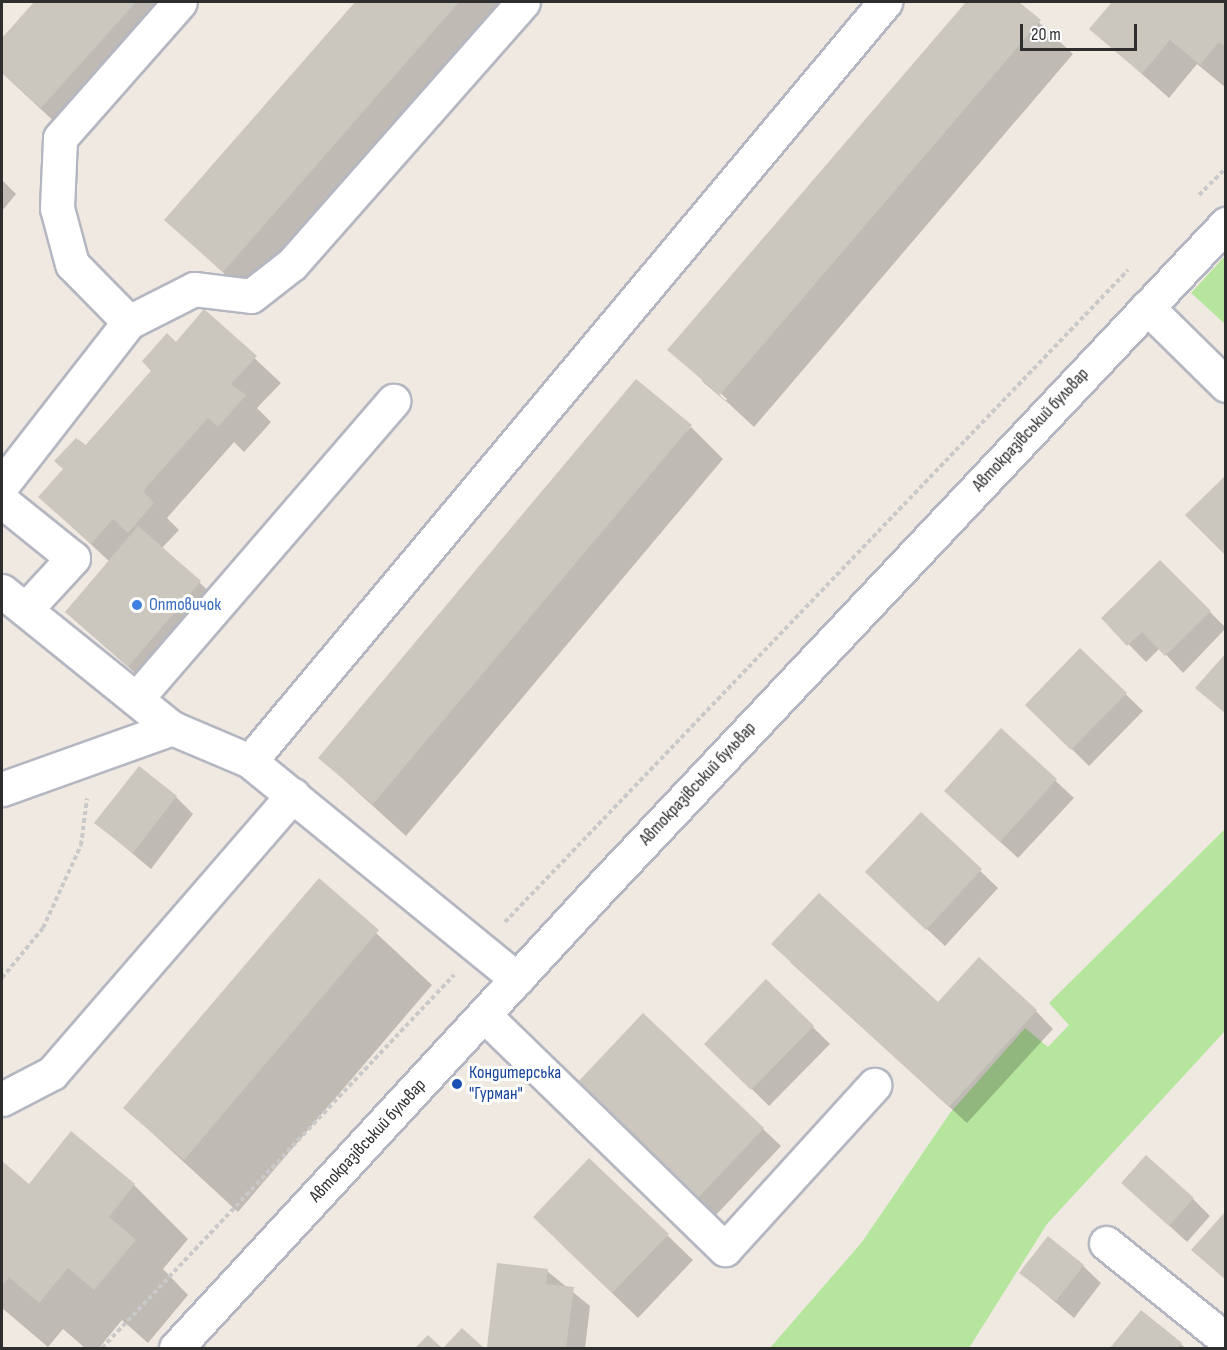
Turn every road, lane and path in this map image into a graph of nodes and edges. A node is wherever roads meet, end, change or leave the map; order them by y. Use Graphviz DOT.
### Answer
graph roads {
  1 [pos="180,2"];
  2 [pos="523,2"];
  3 [pos="885,2"];
  4 [pos="1226,168"];
  5 [pos="1192,202"];
  6 [pos="1226,224"];
  7 [pos="1134,263"];
  8 [pos="1147,307"];
  9 [pos="129,322"];
  10 [pos="1226,385"];
  11 [pos="393,401"];
  12 [pos="2,485"];
  13 [pos="2,501"];
  14 [pos="14,600"];
  15 [pos="136,699"];
  16 [pos="172,728"];
  17 [pos="93,756"];
  18 [pos="250,761"];
  19 [pos="2,789"];
  20 [pos="293,795"];
  21 [pos="479,949"];
  22 [pos="2,978"];
  23 [pos="517,979"];
  24 [pos="484,1015"];
  25 [pos="874,1085"];
  26 [pos="2,1099"];
  27 [pos="1106,1243"];
  28 [pos="1226,1340"];
  29 [pos="102,1348"];
  30 [pos="176,1348"];
  1 -- 9 [label="street"];
  2 -- 9 [label="street"];
  3 -- 18 [label="street"];
  4 -- 5 [label="path"];
  6 -- 8 [label="street, Автокразівський бульвар"];
  7 -- 21 [label="path"];
  8 -- 10 [label="street"];
  8 -- 23 [label="street, Автокразівський бульвар"];
  9 -- 12 [label="street"];
  11 -- 15 [label="street"];
  13 -- 14 [label="street"];
  14 -- 15 [label="street"];
  15 -- 16 [label="street"];
  16 -- 17 [label="street"];
  16 -- 18 [label="street"];
  17 -- 19 [label="street"];
  17 -- 22 [label="path"];
  18 -- 20 [label="street"];
  20 -- 21 [label="street"];
  20 -- 26 [label="street"];
  21 -- 23 [label="street"];
  21 -- 29 [label="path"];
  23 -- 24 [label="street, Автокразівський бульвар"];
  24 -- 25 [label="street"];
  24 -- 30 [label="street, Автокразівський бульвар"];
  27 -- 28 [label="street"];
}
